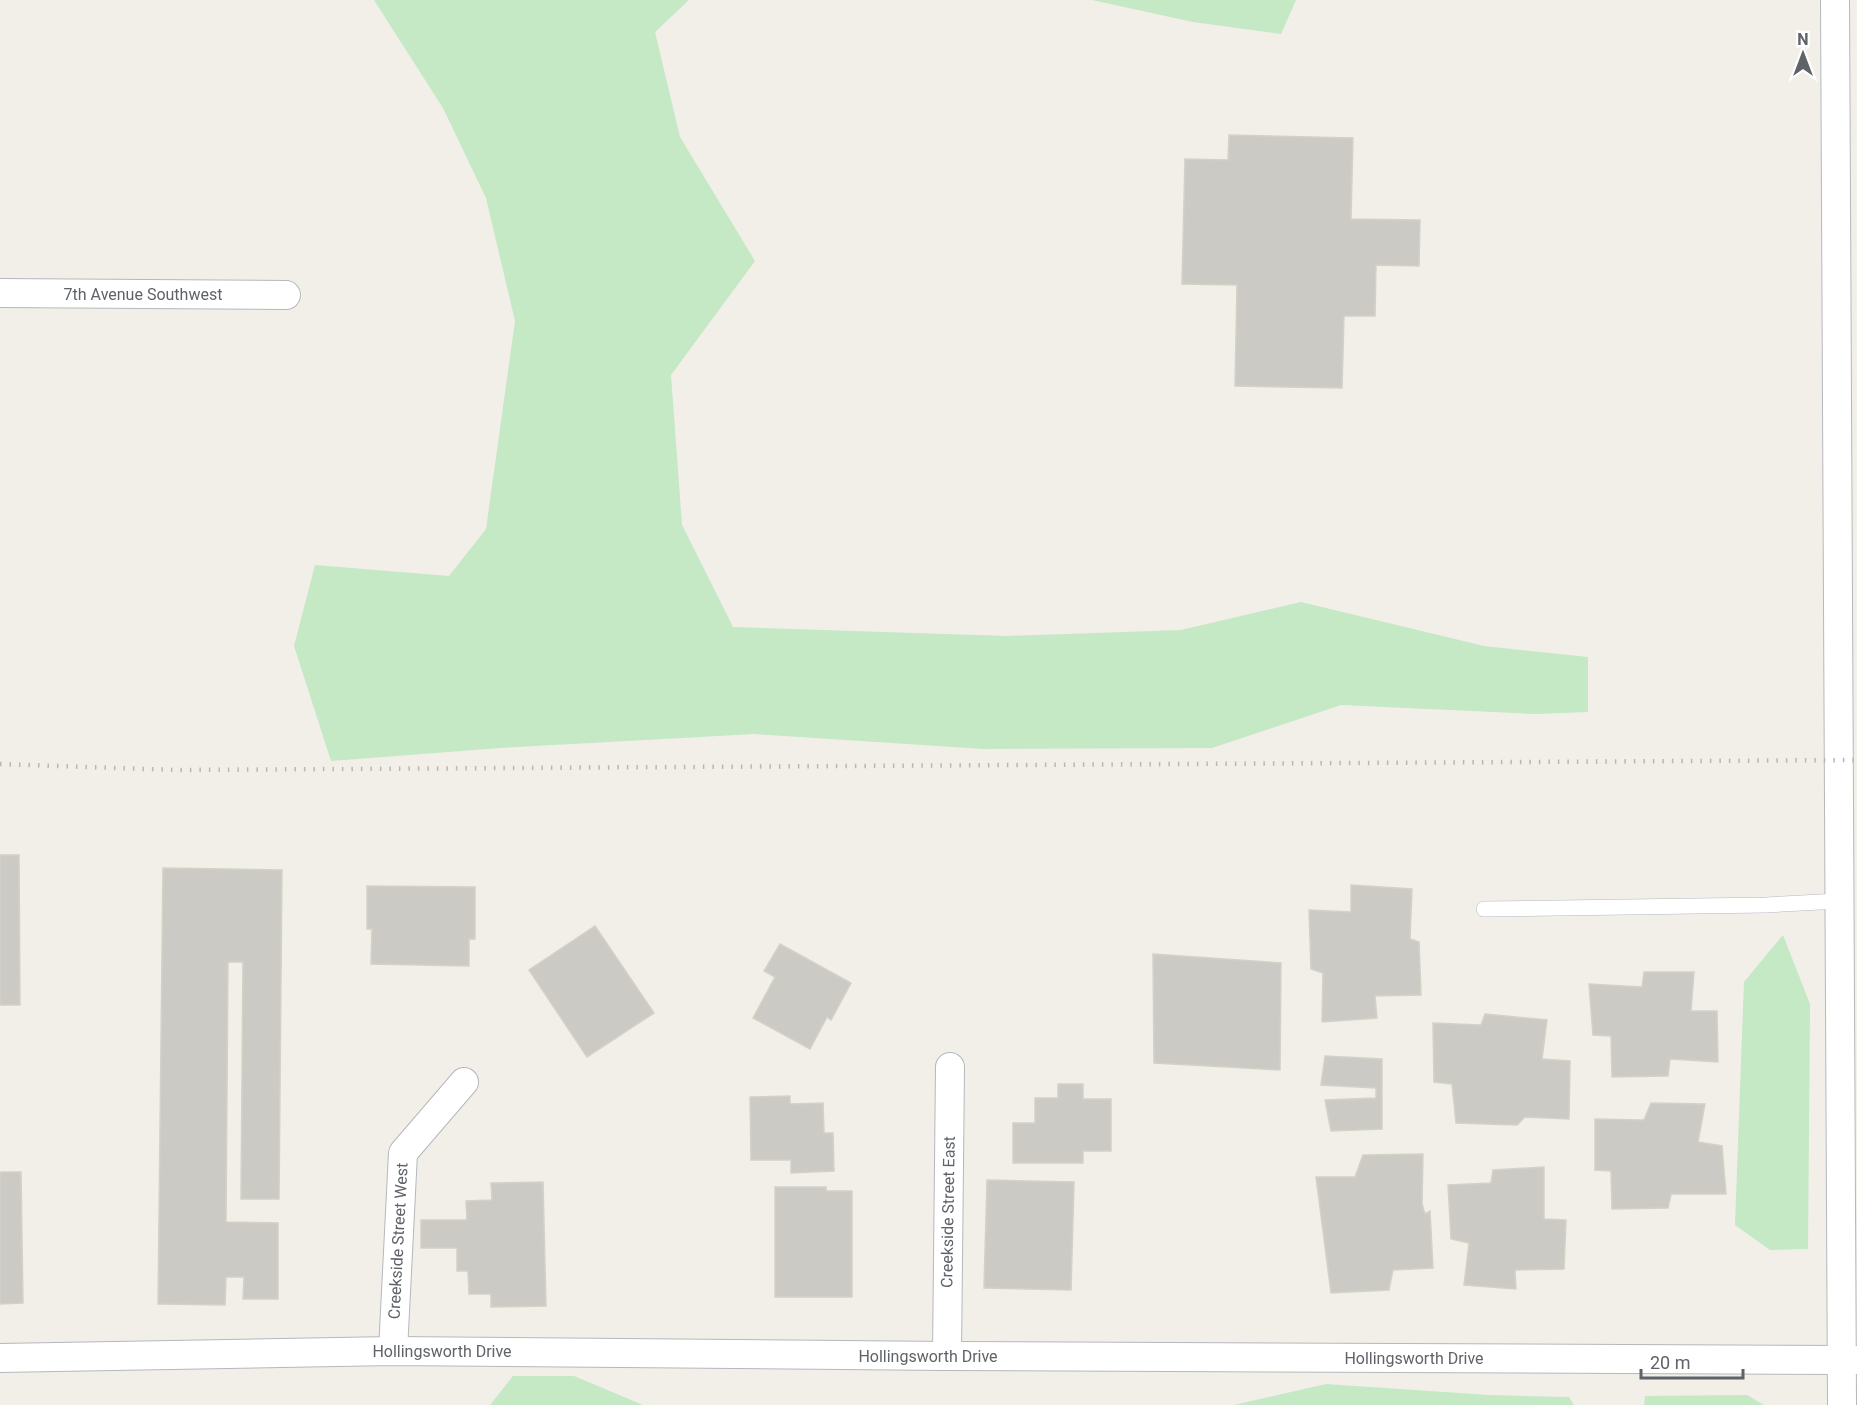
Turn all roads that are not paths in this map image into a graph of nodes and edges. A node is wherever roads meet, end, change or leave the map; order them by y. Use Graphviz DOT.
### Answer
graph roads {
  1 [pos="1835,0"];
  2 [pos="0,293"];
  3 [pos="286,295"];
  4 [pos="1839,901"];
  5 [pos="1484,909"];
  6 [pos="950,1067"];
  7 [pos="464,1082"];
  8 [pos="393,1351"];
  9 [pos="947,1356"];
  10 [pos="0,1358"];
  11 [pos="1849,1360"];
  12 [pos="1842,1405"];
  1 -- 4 [label="street"];
  2 -- 3 [label="street, 7th Avenue Southwest"];
  4 -- 5 [label="lane"];
  4 -- 11 [label="street"];
  6 -- 9 [label="street, Creekside Street East"];
  7 -- 8 [label="street, Creekside Street West"];
  8 -- 9 [label="street, Hollingsworth Drive"];
  8 -- 10 [label="street, Hollingsworth Drive"];
  9 -- 11 [label="street, Hollingsworth Drive"];
  11 -- 12 [label="street"];
}
